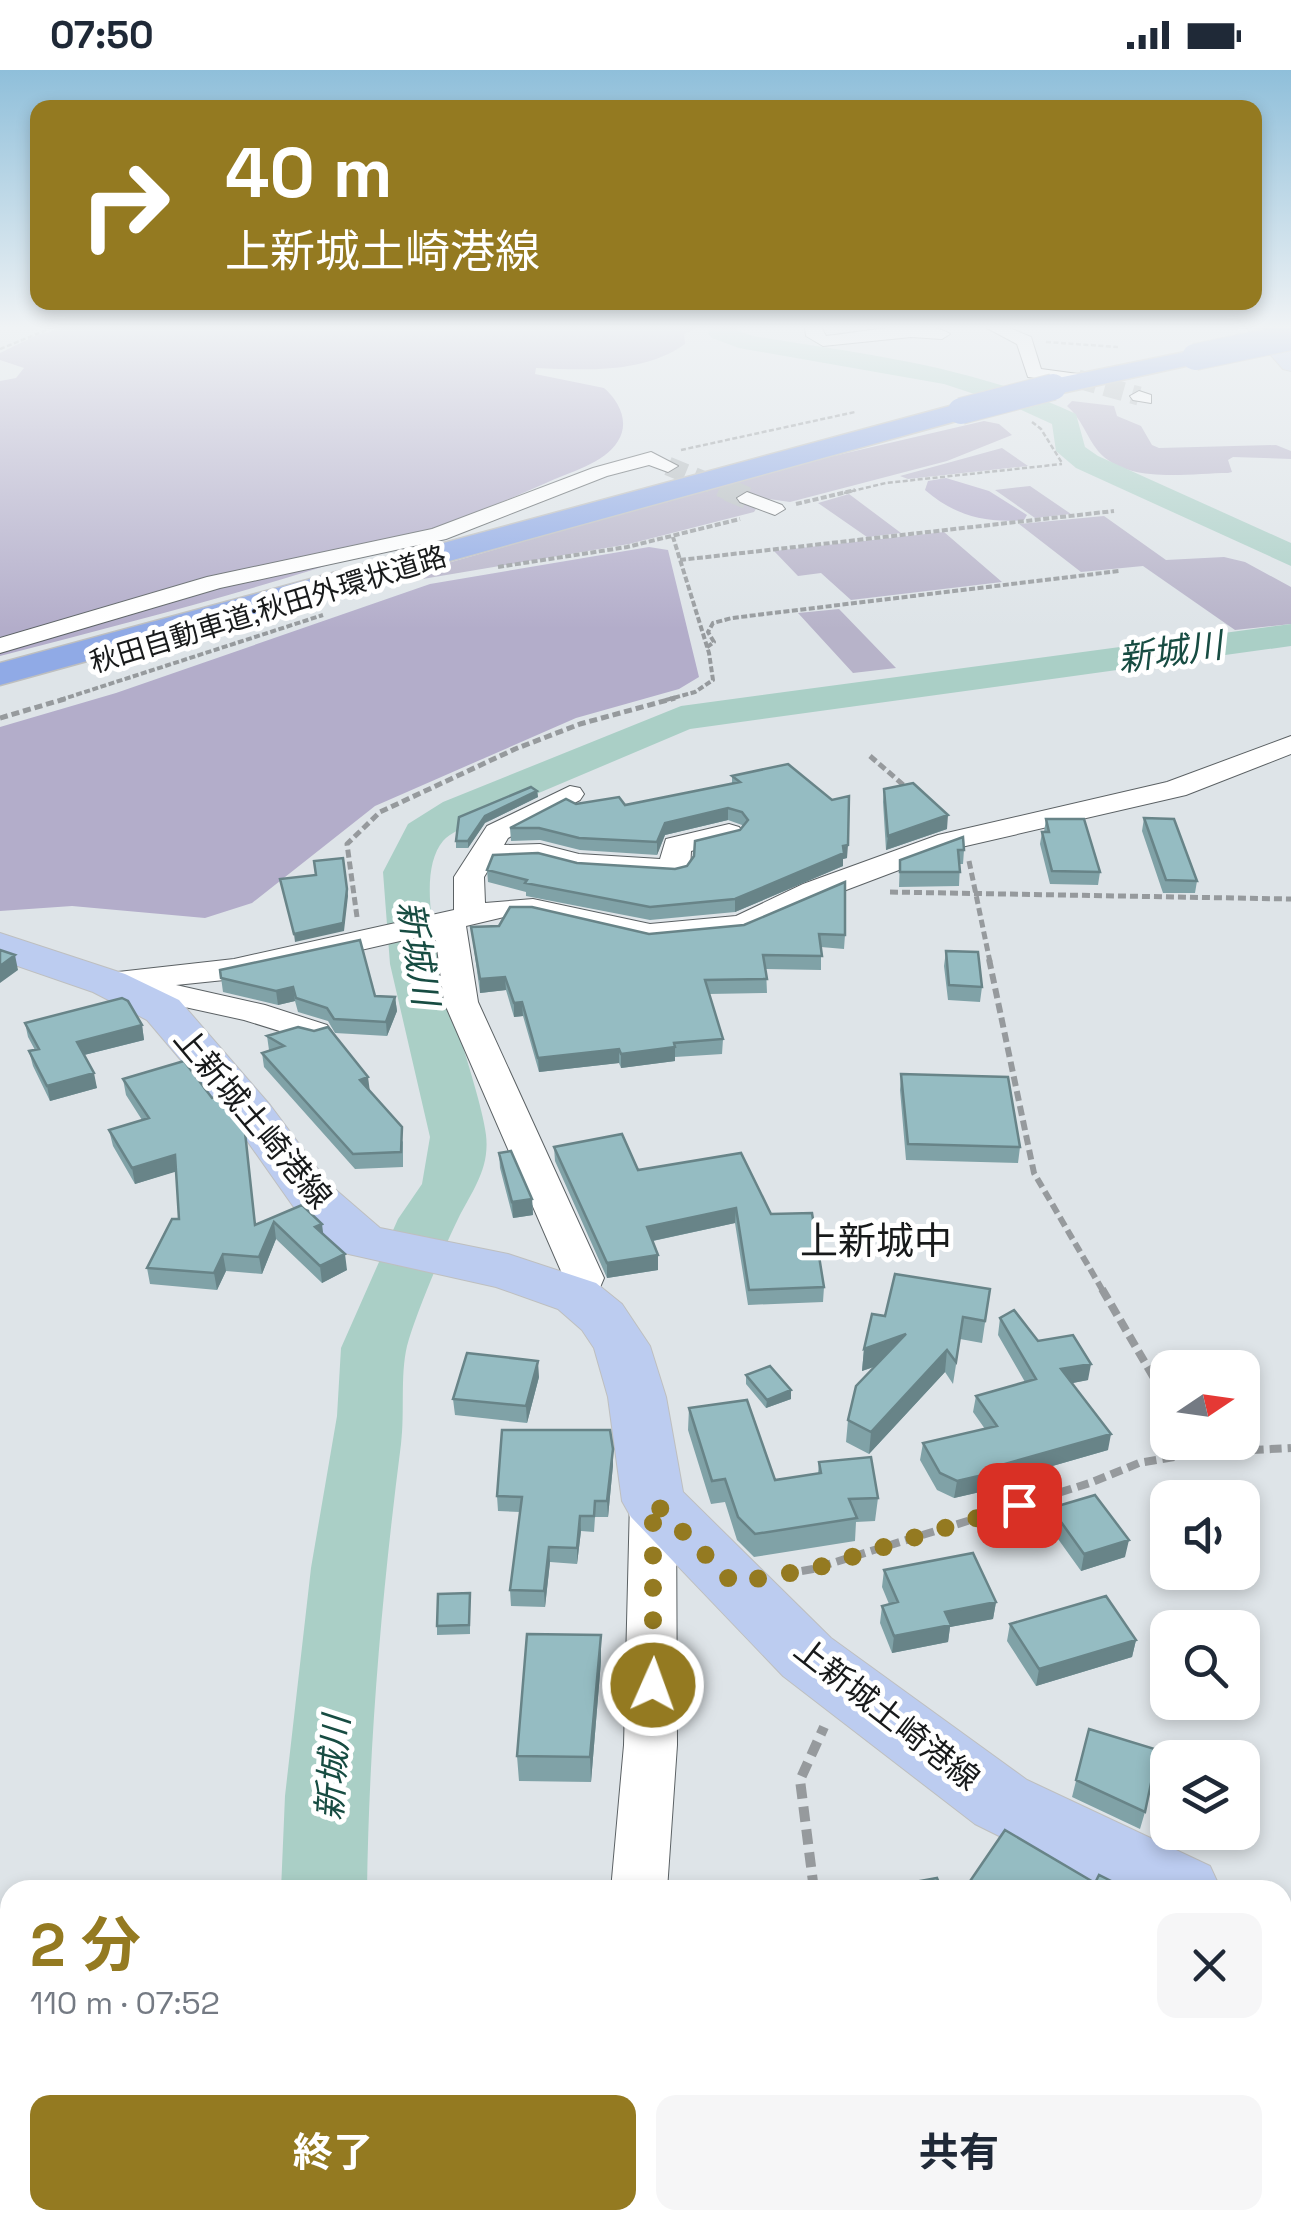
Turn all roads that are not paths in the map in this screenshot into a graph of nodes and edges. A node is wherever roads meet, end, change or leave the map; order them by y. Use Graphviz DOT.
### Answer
graph roads {
  1 [pos="898,428"];
  2 [pos="668,466"];
  3 [pos="747,498"];
  4 [pos="775,509"];
  5 [pos="535,527"];
  6 [pos="0,646"];
  7 [pos="0,674"];
  8 [pos="0,690"];
  9 [pos="1291,744"];
  10 [pos="570,794"];
  11 [pos="729,833"];
  12 [pos="483,855"];
  13 [pos="451,922"];
  14 [pos="0,946"];
  15 [pos="109,983"];
  16 [pos="315,1032"];
  17 [pos="577,1296"];
  18 [pos="653,1501"];
  19 [pos="640,1880"];
  20 [pos="1162,1880"];
  1 -- 5 [label="highway, 秋田自動車道;秋田外環状道路, bridge"];
  2 -- 6 [label="street"];
  3 -- 4 [label="street"];
  5 -- 7 [label="highway, 秋田自動車道;秋田外環状道路"];
  5 -- 8 [label="highway, 秋田自動車道;秋田外環状道路"];
  9 -- 13 [label="street"];
  10 -- 12 [label="street"];
  11 -- 12 [label="street"];
  12 -- 13 [label="street"];
  13 -- 15 [label="street"];
  13 -- 17 [label="street"];
  14 -- 15 [label="main road, 上新城土崎港線"];
  15 -- 16 [label="street"];
  15 -- 17 [label="main road, 上新城土崎港線"];
  17 -- 18 [label="main road, 上新城土崎港線"];
  18 -- 19 [label="street"];
  18 -- 20 [label="main road, 上新城土崎港線"];
}
